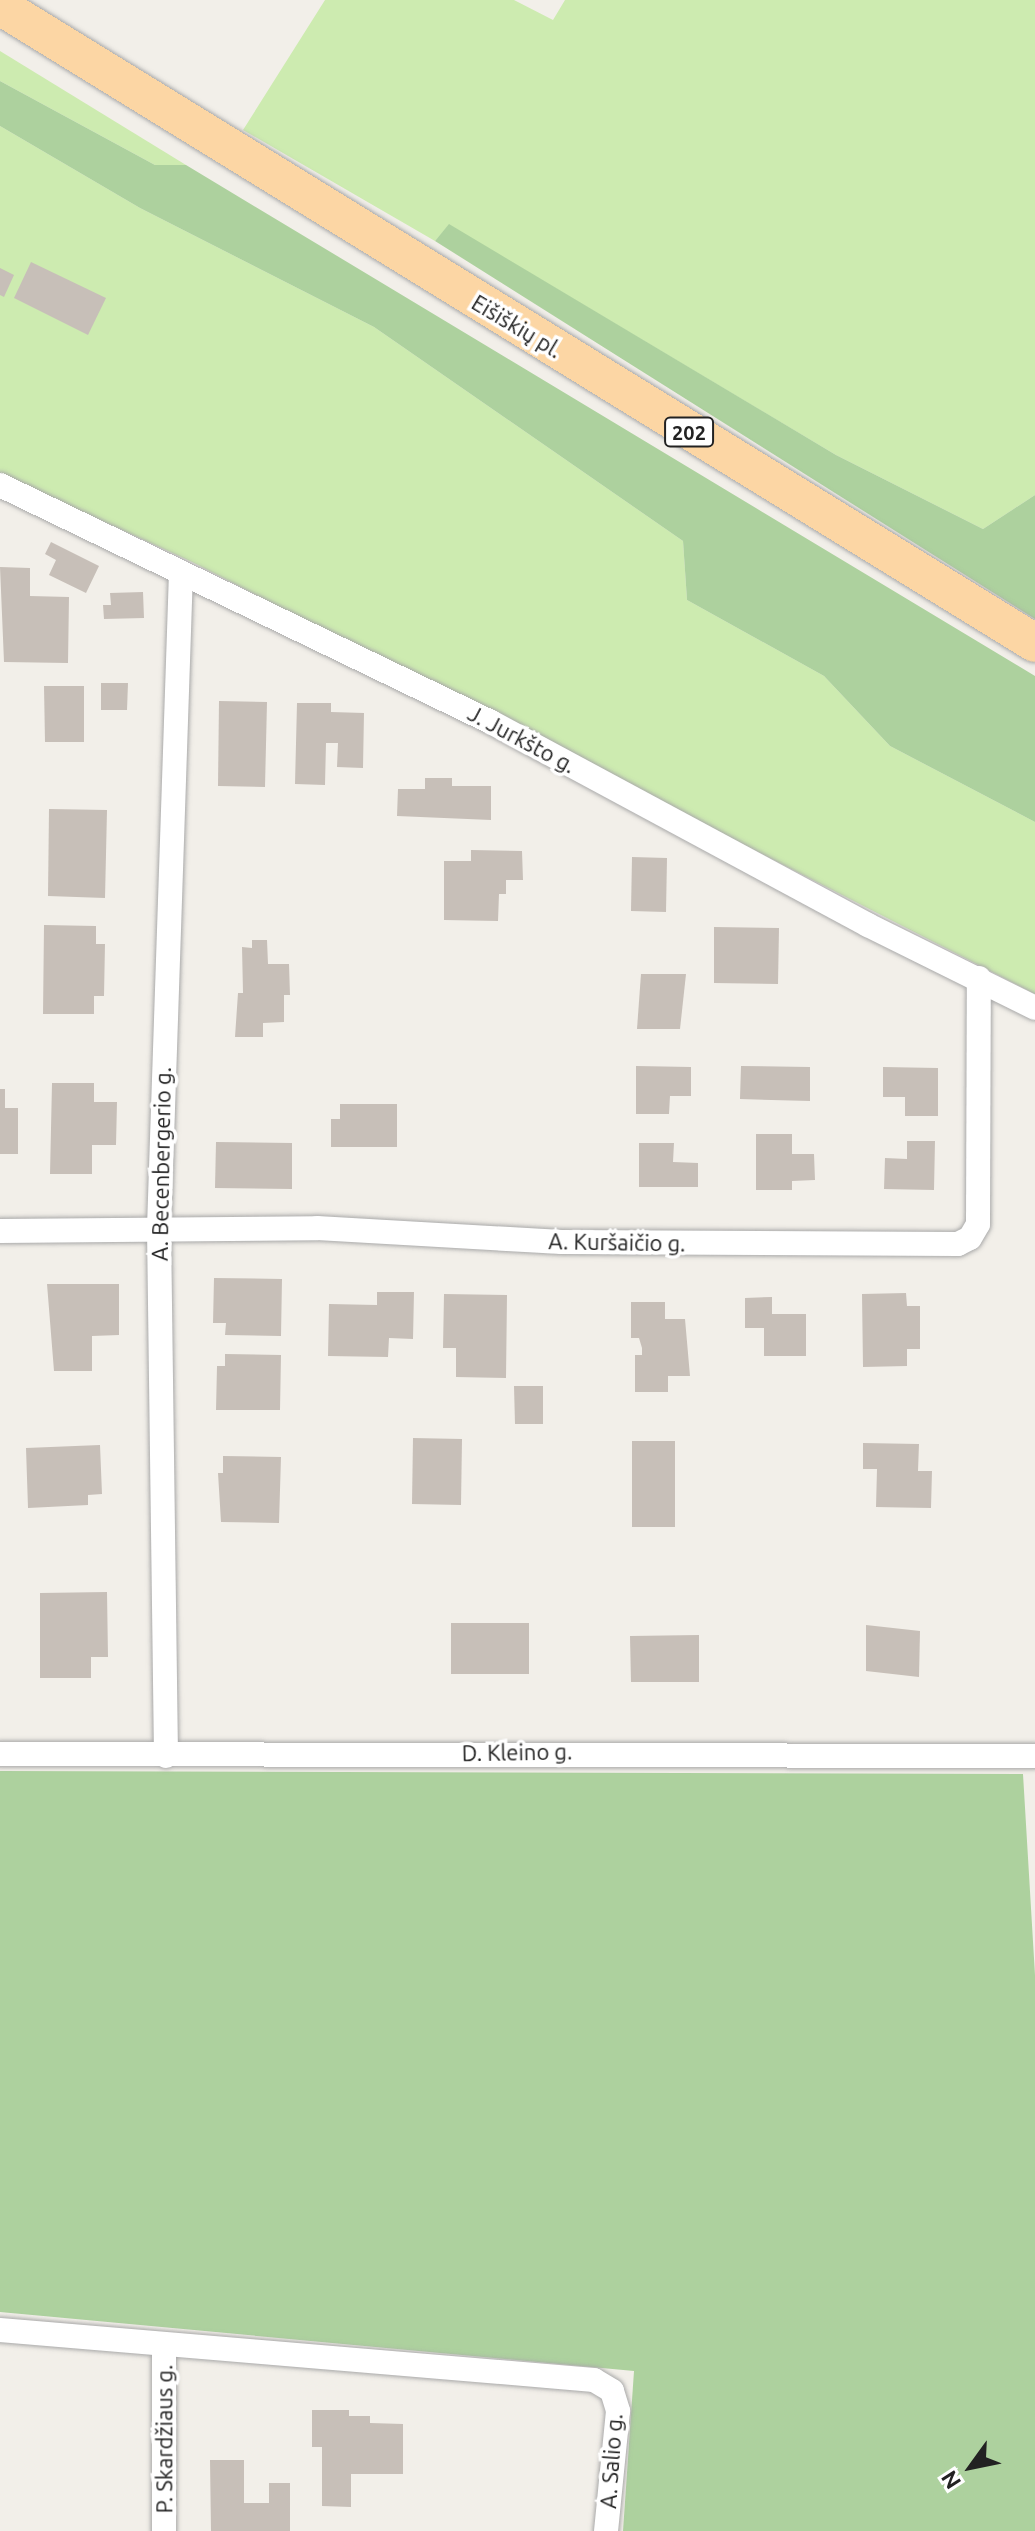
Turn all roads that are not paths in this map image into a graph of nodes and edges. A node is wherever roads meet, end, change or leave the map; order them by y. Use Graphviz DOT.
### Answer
graph roads {
  1 [pos="0,6"];
  2 [pos="0,485"];
  3 [pos="181,572"];
  4 [pos="1035,643"];
  5 [pos="979,978"];
  6 [pos="1035,1008"];
  7 [pos="159,1228"];
  8 [pos="0,1231"];
  9 [pos="0,1754"];
  10 [pos="166,1756"];
  11 [pos="1035,1756"];
  12 [pos="0,2330"];
  13 [pos="164,2347"];
  14 [pos="164,2531"];
  15 [pos="606,2531"];
  1 -- 4 [label="main road, Eišiškių pl. / 202"];
  2 -- 3 [label="street, J. Jurkšto g."];
  3 -- 5 [label="street, J. Jurkšto g."];
  3 -- 7 [label="street, A. Becenbergerio g."];
  5 -- 6 [label="street, J. Jurkšto g."];
  5 -- 7 [label="street, A. Kuršaičio g."];
  7 -- 8 [label="street, A. Kuršaičio g."];
  7 -- 10 [label="street, A. Becenbergerio g."];
  9 -- 10 [label="street, D. Kleino g."];
  10 -- 11 [label="street, D. Kleino g."];
  12 -- 13 [label="street"];
  13 -- 14 [label="street, P. Skardžiaus g."];
  13 -- 15 [label="street, A. Salio g."];
}
